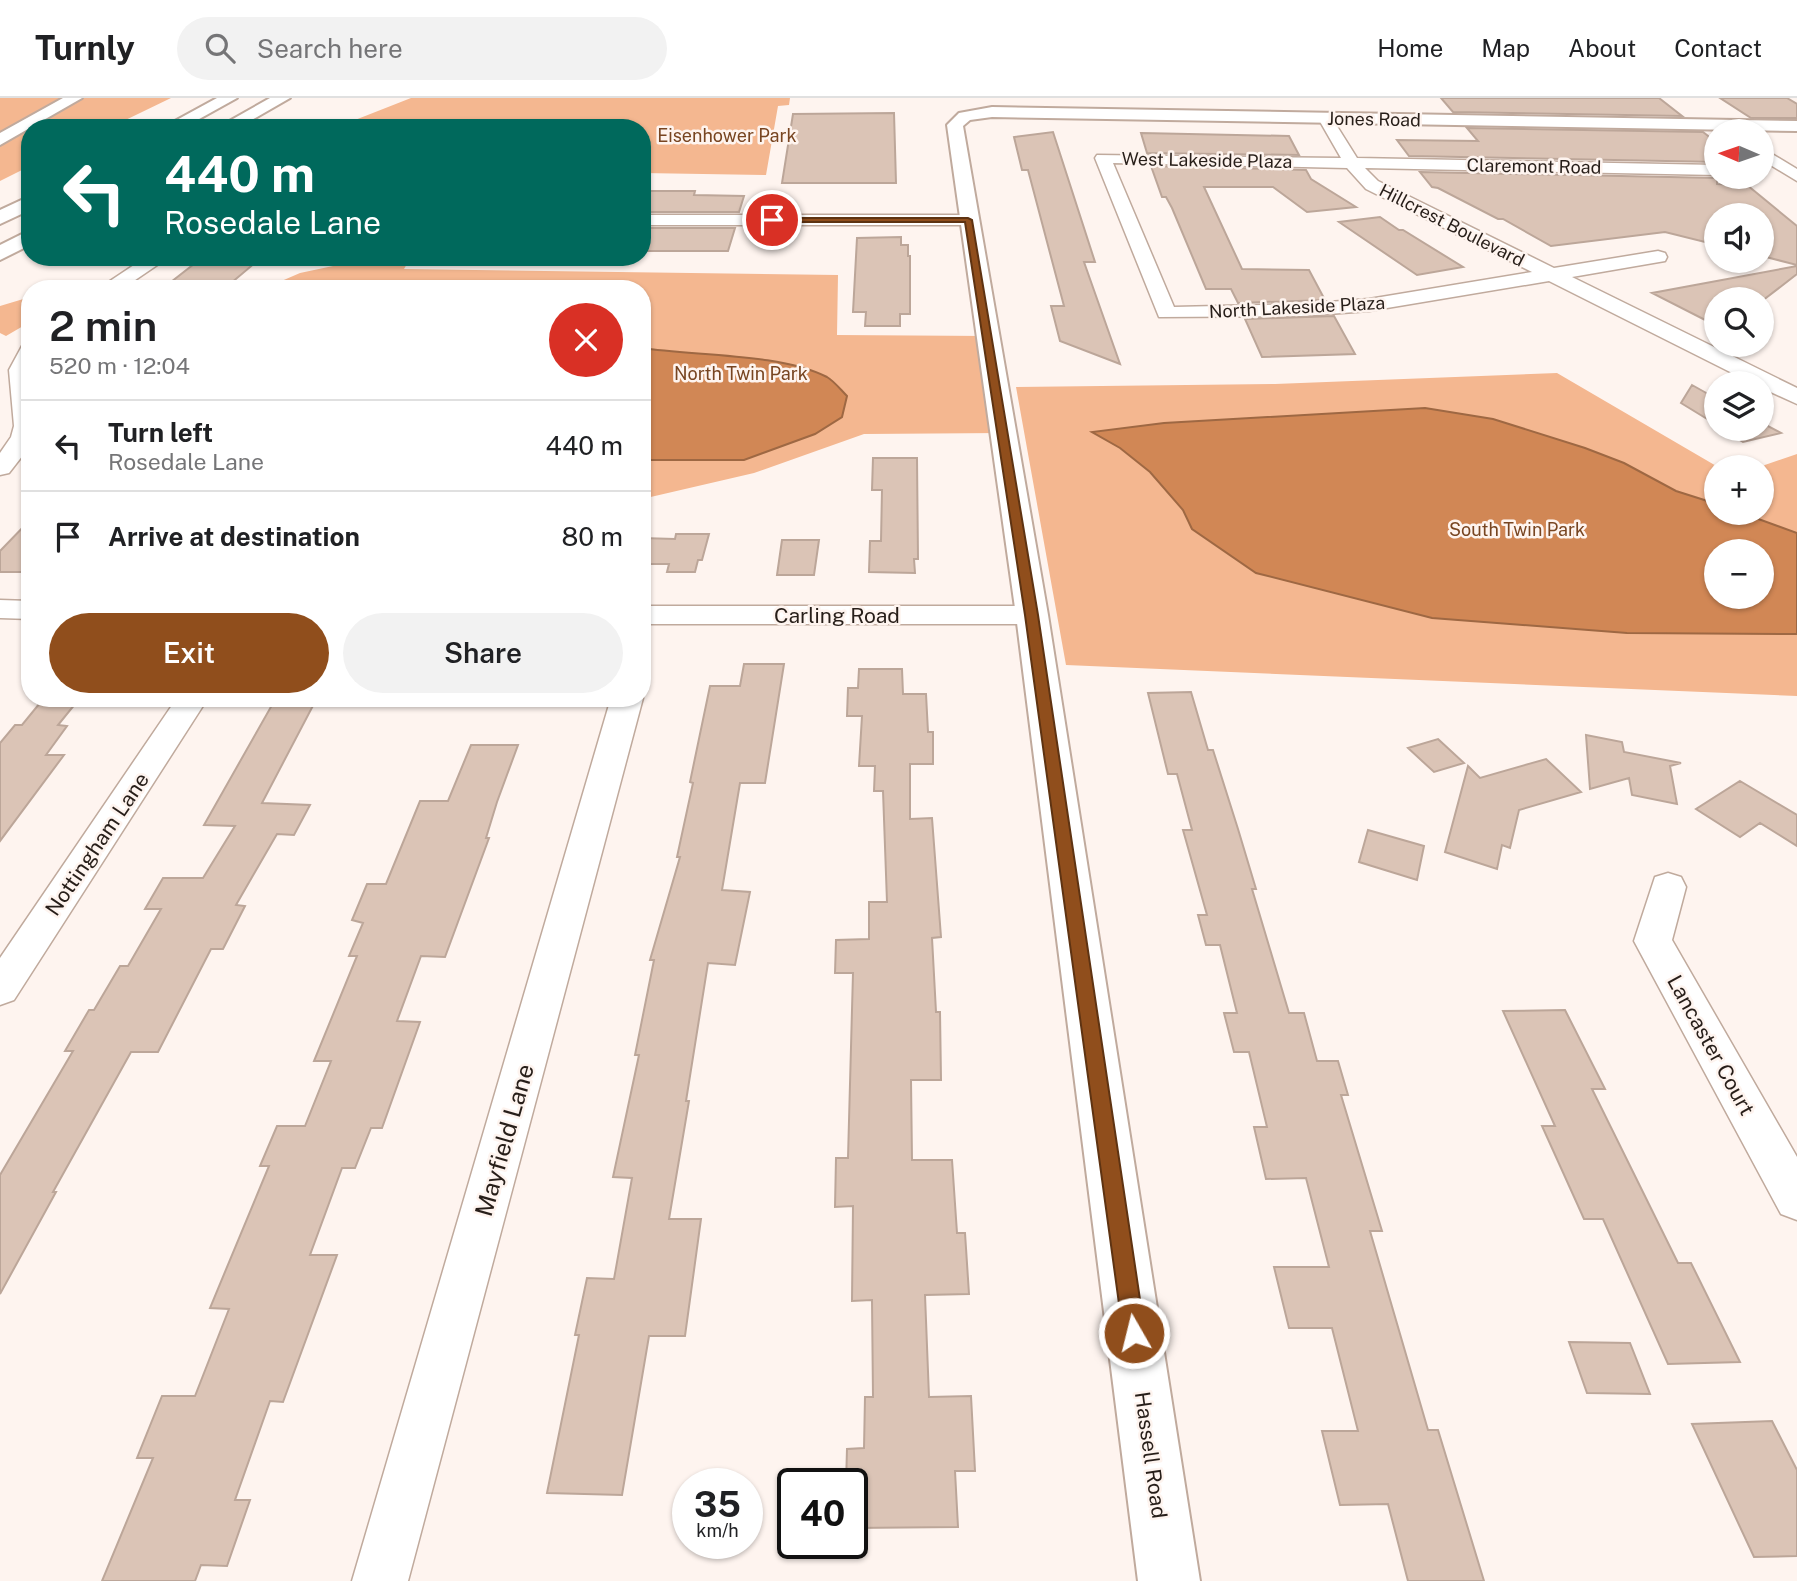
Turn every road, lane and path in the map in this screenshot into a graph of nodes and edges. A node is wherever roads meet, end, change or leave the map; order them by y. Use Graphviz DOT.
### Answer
graph roads {
  1 [pos="74,98"];
  2 [pos="229,98"];
  3 [pos="282,98"];
  4 [pos="1312,98"];
  5 [pos="1325,118"];
  6 [pos="37,119"];
  7 [pos="188,119"];
  8 [pos="242,119"];
  9 [pos="955,125"];
  10 [pos="1797,126"];
  11 [pos="1704,127"];
  12 [pos="1774,127"];
  13 [pos="21,128"];
  14 [pos="0,140"];
  15 [pos="1774,161"];
  16 [pos="1352,163"];
  17 [pos="1704,170"];
  18 [pos="1774,172"];
  19 [pos="1793,174"];
  20 [pos="21,207"];
  21 [pos="0,218"];
  22 [pos="651,220"];
  23 [pos="968,220"];
  24 [pos="21,241"];
  25 [pos="0,254"];
  26 [pos="1658,257"];
  27 [pos="145,266"];
  28 [pos="1552,275"];
  29 [pos="123,280"];
  30 [pos="1166,313"];
  31 [pos="21,362"];
  32 [pos="21,397"];
  33 [pos="1797,397"];
  34 [pos="21,439"];
  35 [pos="0,468"];
  36 [pos="0,609"];
  37 [pos="21,610"];
  38 [pos="1032,615"];
  39 [pos="651,624"];
  40 [pos="187,707"];
  41 [pos="624,707"];
  42 [pos="1668,887"];
  43 [pos="0,989"];
  44 [pos="1797,1199"];
  45 [pos="380,1581"];
  46 [pos="1169,1581"];
  1 -- 6 [label="main road"];
  2 -- 7 [label="main road"];
  3 -- 8 [label="main road"];
  4 -- 5 [label="main road, Hillcrest Boulevard"];
  5 -- 9 [label="main road, Jones Road"];
  5 -- 11 [label="main road, Jones Road"];
  5 -- 16 [label="street, Hillcrest Boulevard"];
  9 -- 23 [label="main road, Hassell Road"];
  10 -- 12 [label="main road, Jones Road"];
  13 -- 14 [label="main road"];
  15 -- 19 [label="street"];
  16 -- 17 [label="street, Claremont Road"];
  16 -- 28 [label="street, Hillcrest Boulevard"];
  16 -- 30 [label="street, West Lakeside Plaza"];
  18 -- 19 [label="street"];
  20 -- 21 [label="main road"];
  22 -- 23 [label="street"];
  23 -- 38 [label="main road, Hassell Road"];
  24 -- 25 [label="main road"];
  26 -- 28 [label="street"];
  27 -- 29 [label="street"];
  28 -- 30 [label="street, North Lakeside Plaza"];
  28 -- 33 [label="street, Hillcrest Boulevard"];
  31 -- 32 [label="street"];
  34 -- 35 [label="street"];
  36 -- 37 [label="street"];
  38 -- 39 [label="street, Carling Road"];
  38 -- 46 [label="main road, Hassell Road"];
  40 -- 43 [label="street, Nottingham Lane"];
  41 -- 45 [label="street, Mayfield Lane"];
  42 -- 44 [label="street, Lancaster Court"];
}
